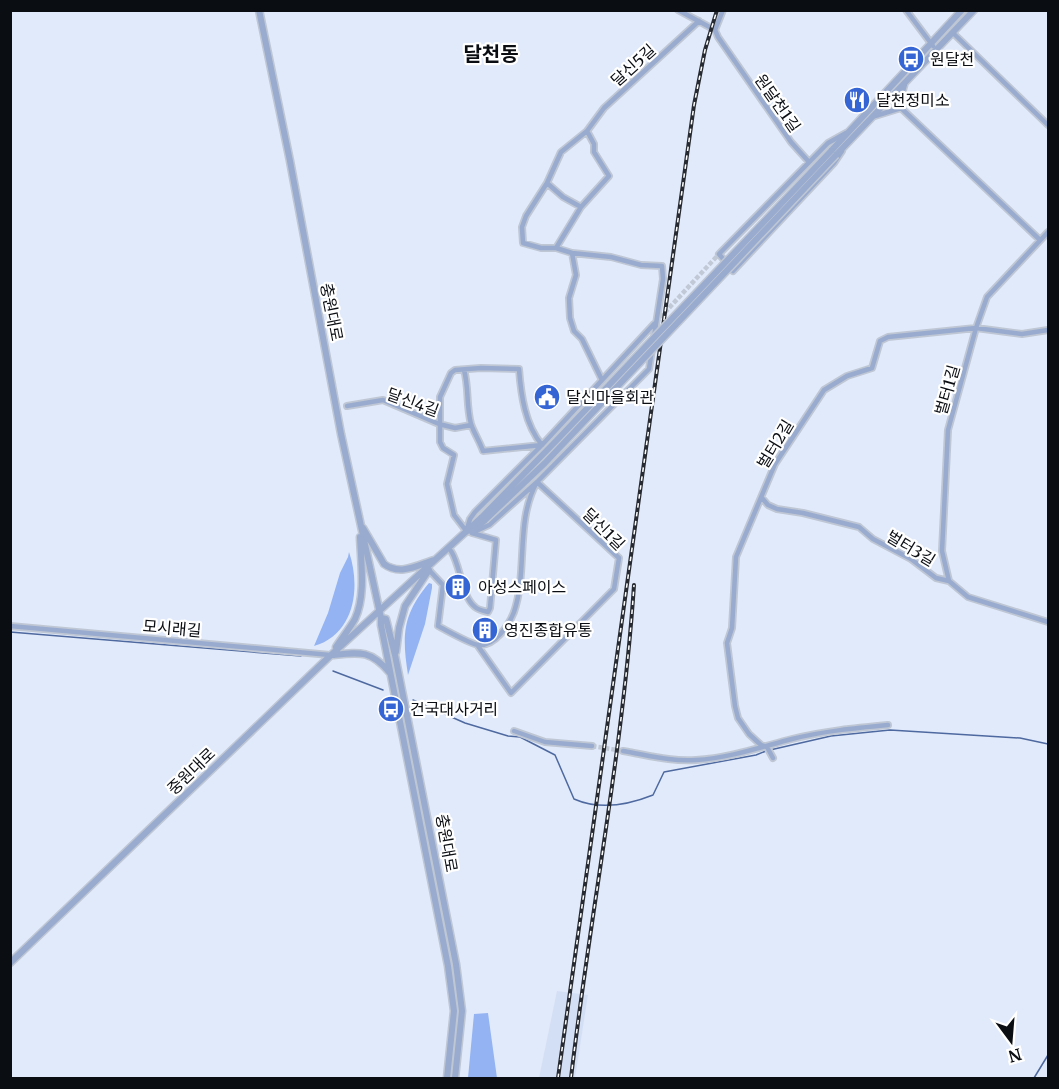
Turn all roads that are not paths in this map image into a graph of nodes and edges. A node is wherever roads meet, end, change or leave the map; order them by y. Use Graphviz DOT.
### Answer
graph roads {
  1 [pos="259,10"];
  2 [pos="678,10"];
  3 [pos="723,10"];
  4 [pos="906,10"];
  5 [pos="962,10"];
  6 [pos="974,10"];
  7 [pos="699,21"];
  8 [pos="715,30"];
  9 [pos="953,33"];
  10 [pos="932,43"];
  11 [pos="937,50"];
  12 [pos="905,84"];
  13 [pos="901,108"];
  14 [pos="872,118"];
  15 [pos="1048,126"];
  16 [pos="587,131"];
  17 [pos="849,132"];
  18 [pos="848,142"];
  19 [pos="833,153"];
  20 [pos="809,162"];
  21 [pos="547,183"];
  22 [pos="581,207"];
  23 [pos="1048,232"];
  24 [pos="1041,240"];
  25 [pos="556,248"];
  26 [pos="572,253"];
  27 [pos="656,322"];
  28 [pos="976,328"];
  29 [pos="1048,330"];
  30 [pos="464,370"];
  31 [pos="602,380"];
  32 [pos="347,406"];
  33 [pos="439,424"];
  34 [pos="471,425"];
  35 [pos="542,445"];
  36 [pos="537,482"];
  37 [pos="762,498"];
  38 [pos="359,521"];
  39 [pos="469,532"];
  40 [pos="451,551"];
  41 [pos="437,559"];
  42 [pos="429,570"];
  43 [pos="949,580"];
  44 [pos="392,600"];
  45 [pos="380,610"];
  46 [pos="381,618"];
  47 [pos="1048,622"];
  48 [pos="10,626"];
  49 [pos="478,646"];
  50 [pos="331,655"];
  51 [pos="395,655"];
  52 [pos="390,673"];
  53 [pos="888,725"];
  54 [pos="514,731"];
  55 [pos="592,746"];
  56 [pos="767,747"];
  57 [pos="623,751"];
  58 [pos="773,758"];
  59 [pos="10,963"];
  60 [pos="447,1078"];
  61 [pos="455,1078"];
  1 -- 38 [label="street, 충원대로"];
  2 -- 7 [label="street"];
  3 -- 8 [label="street"];
  4 -- 10 [label="street"];
  5 -- 10 [label="street"];
  6 -- 9 [label="street"];
  7 -- 8 [label="street"];
  7 -- 16 [label="street, 달신5길"];
  8 -- 20 [label="street, 원달천1길"];
  9 -- 11 [label="street"];
  9 -- 15 [label="street"];
  10 -- 11 [label="street"];
  10 -- 17 [label="street"];
  11 -- 12 [label="street"];
  12 -- 13 [label="street"];
  12 -- 14 [label="street"];
  13 -- 14 [label="street"];
  13 -- 24 [label="street"];
  14 -- 18 [label="street"];
  16 -- 21 [label="street, 달신5길"];
  16 -- 22 [label="street"];
  17 -- 19 [label="street"];
  17 -- 20 [label="street"];
  18 -- 19 [label="street"];
  18 -- 20 [label="street"];
  19 -- 39 [label="street, 중원대로, bridge"];
  21 -- 22 [label="street"];
  21 -- 25 [label="street, 달신5길"];
  22 -- 25 [label="street"];
  23 -- 24 [label="street, 벌터1길"];
  24 -- 28 [label="street, 벌터1길"];
  25 -- 26 [label="street, 달신5길"];
  26 -- 27 [label="street, 달신5길"];
  26 -- 31 [label="street"];
  27 -- 31 [label="street"];
  27 -- 36 [label="street"];
  28 -- 29 [label="street, 벌터2길"];
  28 -- 37 [label="street, 벌터2길"];
  28 -- 43 [label="street, 벌터1길"];
  30 -- 33 [label="street"];
  30 -- 34 [label="street"];
  30 -- 35 [label="street"];
  31 -- 35 [label="street"];
  32 -- 33 [label="street, 달신4길"];
  33 -- 34 [label="street, 달신4길"];
  33 -- 39 [label="street"];
  34 -- 35 [label="street"];
  35 -- 39 [label="street"];
  36 -- 39 [label="street"];
  36 -- 49 [label="street"];
  36 -- 49 [label="street, 달신1길"];
  37 -- 43 [label="street, 벌터3길"];
  37 -- 56 [label="street, 벌터2길"];
  38 -- 41 [label="street"];
  38 -- 45 [label="street, 충원대로"];
  38 -- 50 [label="street"];
  39 -- 40 [label="street, 중원대로"];
  39 -- 40 [label="street"];
  39 -- 41 [label="street, 중원대로"];
  40 -- 42 [label="street, 중원대로"];
  41 -- 44 [label="street, 중원대로"];
  42 -- 44 [label="street, 중원대로"];
  42 -- 49 [label="street, 달신1길"];
  42 -- 51 [label="street"];
  43 -- 47 [label="street, 벌터3길"];
  44 -- 45 [label="street, 중원대로"];
  45 -- 46 [label="street, 충원대로"];
  45 -- 50 [label="street, 중원대로"];
  46 -- 51 [label="street, 충원대로"];
  46 -- 52 [label="street, 충원대로"];
  48 -- 50 [label="street, 모시래길"];
  50 -- 52 [label="street"];
  50 -- 59 [label="street, 중원대로"];
  51 -- 61 [label="street, 충원대로"];
  52 -- 60 [label="street, 충원대로"];
  53 -- 56 [label="street"];
  54 -- 55 [label="street"];
  56 -- 57 [label="street"];
  56 -- 58 [label="street"];
}
